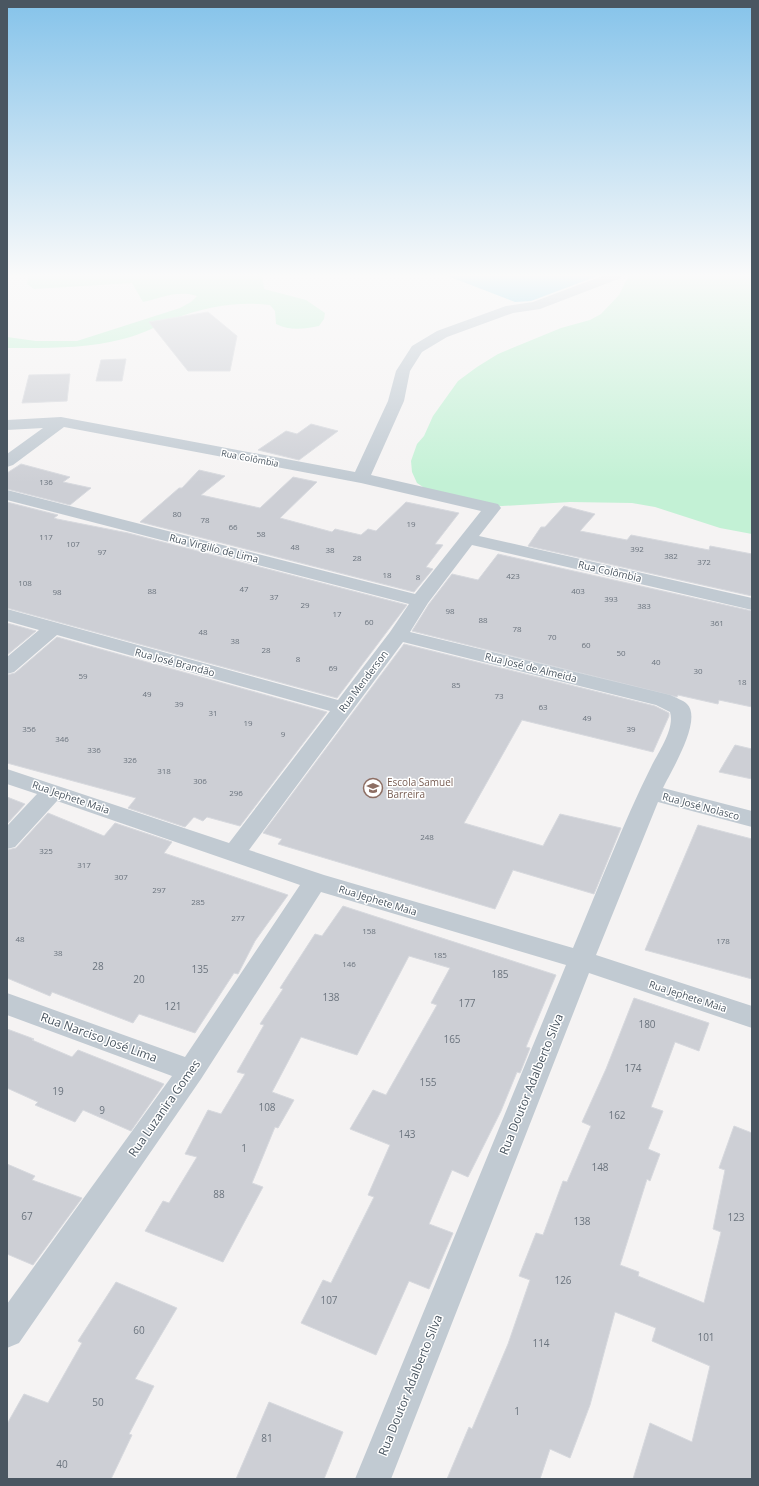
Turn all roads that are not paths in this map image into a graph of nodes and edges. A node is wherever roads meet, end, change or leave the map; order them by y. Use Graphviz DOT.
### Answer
graph roads {
  1 [pos="425,344"];
  2 [pos="61,422"];
  3 [pos="7,425"];
  4 [pos="7,462"];
  5 [pos="361,478"];
  6 [pos="7,495"];
  7 [pos="492,508"];
  8 [pos="468,538"];
  9 [pos="420,601"];
  10 [pos="752,604"];
  11 [pos="7,615"];
  12 [pos="53,628"];
  13 [pos="398,635"];
  14 [pos="7,668"];
  15 [pos="663,700"];
  16 [pos="343,708"];
  17 [pos="7,776"];
  18 [pos="53,791"];
  19 [pos="650,792"];
  20 [pos="752,819"];
  21 [pos="7,841"];
  22 [pos="234,853"];
  23 [pos="315,881"];
  24 [pos="581,960"];
  25 [pos="7,1004"];
  26 [pos="752,1017"];
  27 [pos="191,1071"];
  28 [pos="11,1317"];
  29 [pos="373,1479"];
  1 -- 5 [label="street"];
  2 -- 3 [label="street, Rua Colômbia"];
  2 -- 4 [label="street"];
  2 -- 5 [label="street, Rua Colômbia"];
  5 -- 7 [label="street, Rua Colômbia"];
  6 -- 9 [label="street, Rua Virgilío de Lima"];
  7 -- 8 [label="street, Rua Menderson"];
  8 -- 9 [label="street, Rua Menderson"];
  8 -- 10 [label="street, Rua Colômbia"];
  9 -- 13 [label="street, Rua Menderson"];
  11 -- 12 [label="street, Rua José Brandão"];
  12 -- 14 [label="street"];
  12 -- 16 [label="street, Rua José Brandão"];
  13 -- 15 [label="street, Rua José de Almeida"];
  13 -- 16 [label="street, Rua Menderson"];
  15 -- 19 [label="street, Rua Doutor Adalberto Silva"];
  16 -- 22 [label="street, Rua Menderson"];
  17 -- 18 [label="street, Rua Jephete Maia"];
  18 -- 21 [label="street"];
  18 -- 22 [label="street, Rua Jephete Maia"];
  19 -- 20 [label="street, Rua José Nolasco"];
  19 -- 24 [label="street, Rua Doutor Adalberto Silva"];
  22 -- 23 [label="street, Rua Jephete Maia"];
  23 -- 24 [label="street, Rua Jephete Maia"];
  23 -- 27 [label="street, Rua Luzanira Gomes"];
  24 -- 26 [label="street, Rua Jephete Maia"];
  24 -- 29 [label="street, Rua Doutor Adalberto Silva"];
  25 -- 27 [label="street, Rua Narciso José Lima"];
  27 -- 28 [label="street, Rua Luzanira Gomes"];
}
